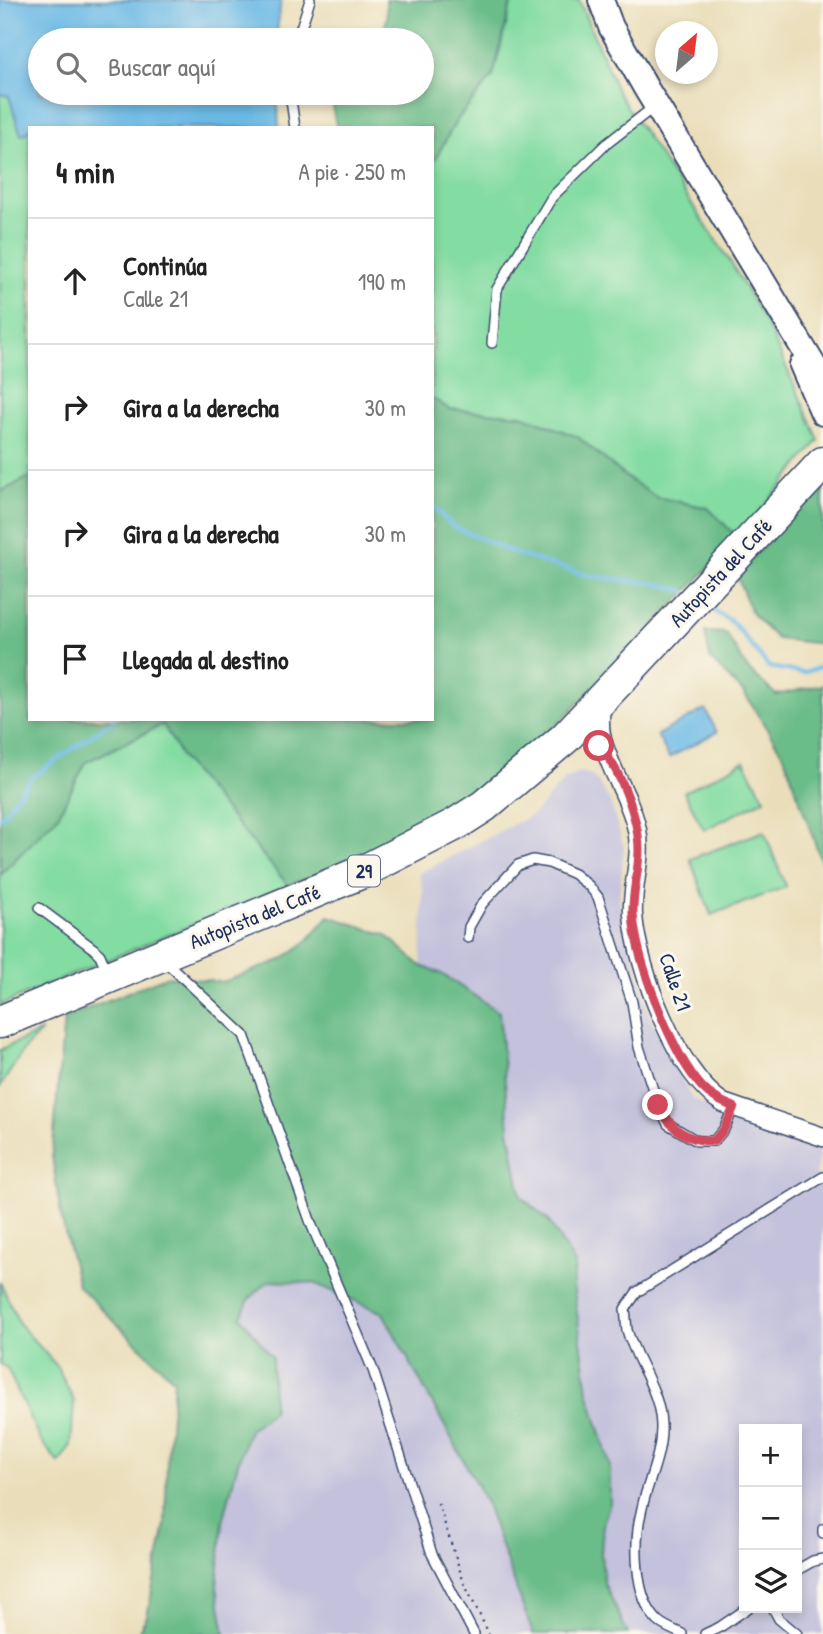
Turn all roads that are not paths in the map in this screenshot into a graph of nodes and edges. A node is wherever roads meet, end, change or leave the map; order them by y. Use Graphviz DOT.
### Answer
graph roads {
  1 [pos="310,0"];
  2 [pos="601,0"];
  3 [pos="301,28"];
  4 [pos="656,104"];
  5 [pos="292,105"];
  6 [pos="295,126"];
  7 [pos="771,294"];
  8 [pos="492,343"];
  9 [pos="821,371"];
  10 [pos="821,409"];
  11 [pos="823,463"];
  12 [pos="601,700"];
  13 [pos="565,737"];
  14 [pos="608,756"];
  15 [pos="39,908"];
  16 [pos="468,937"];
  17 [pos="160,955"];
  18 [pos="110,976"];
  19 [pos="0,1022"];
  20 [pos="734,1107"];
  21 [pos="823,1137"];
  22 [pos="823,1177"];
  23 [pos="823,1559"];
  24 [pos="802,1567"];
  25 [pos="741,1613"];
  26 [pos="776,1613"];
  27 [pos="474,1634"];
  28 [pos="682,1634"];
  29 [pos="707,1634"];
  30 [pos="797,1634"];
  1 -- 3 [label="lane"];
  2 -- 4 [label="main road"];
  4 -- 7 [label="main road"];
  4 -- 8 [label="lane"];
  5 -- 6 [label="lane"];
  7 -- 9 [label="main road"];
  7 -- 10 [label="main road"];
  11 -- 12 [label="highway, Autopista del Café / 29"];
  12 -- 13 [label="highway, Autopista del Café / 29"];
  12 -- 14 [label="street, Calle 21"];
  13 -- 14 [label="street"];
  13 -- 17 [label="highway, Autopista del Café / 29"];
  14 -- 20 [label="street, Calle 21"];
  15 -- 18 [label="lane"];
  16 -- 20 [label="lane"];
  17 -- 18 [label="highway, Autopista del Café / 29"];
  17 -- 27 [label="lane"];
  18 -- 19 [label="highway, Autopista del Café / 29"];
  20 -- 21 [label="street, Calle 21"];
  22 -- 28 [label="lane"];
  23 -- 24 [label="lane"];
  25 -- 29 [label="lane"];
  26 -- 30 [label="lane"];
}
